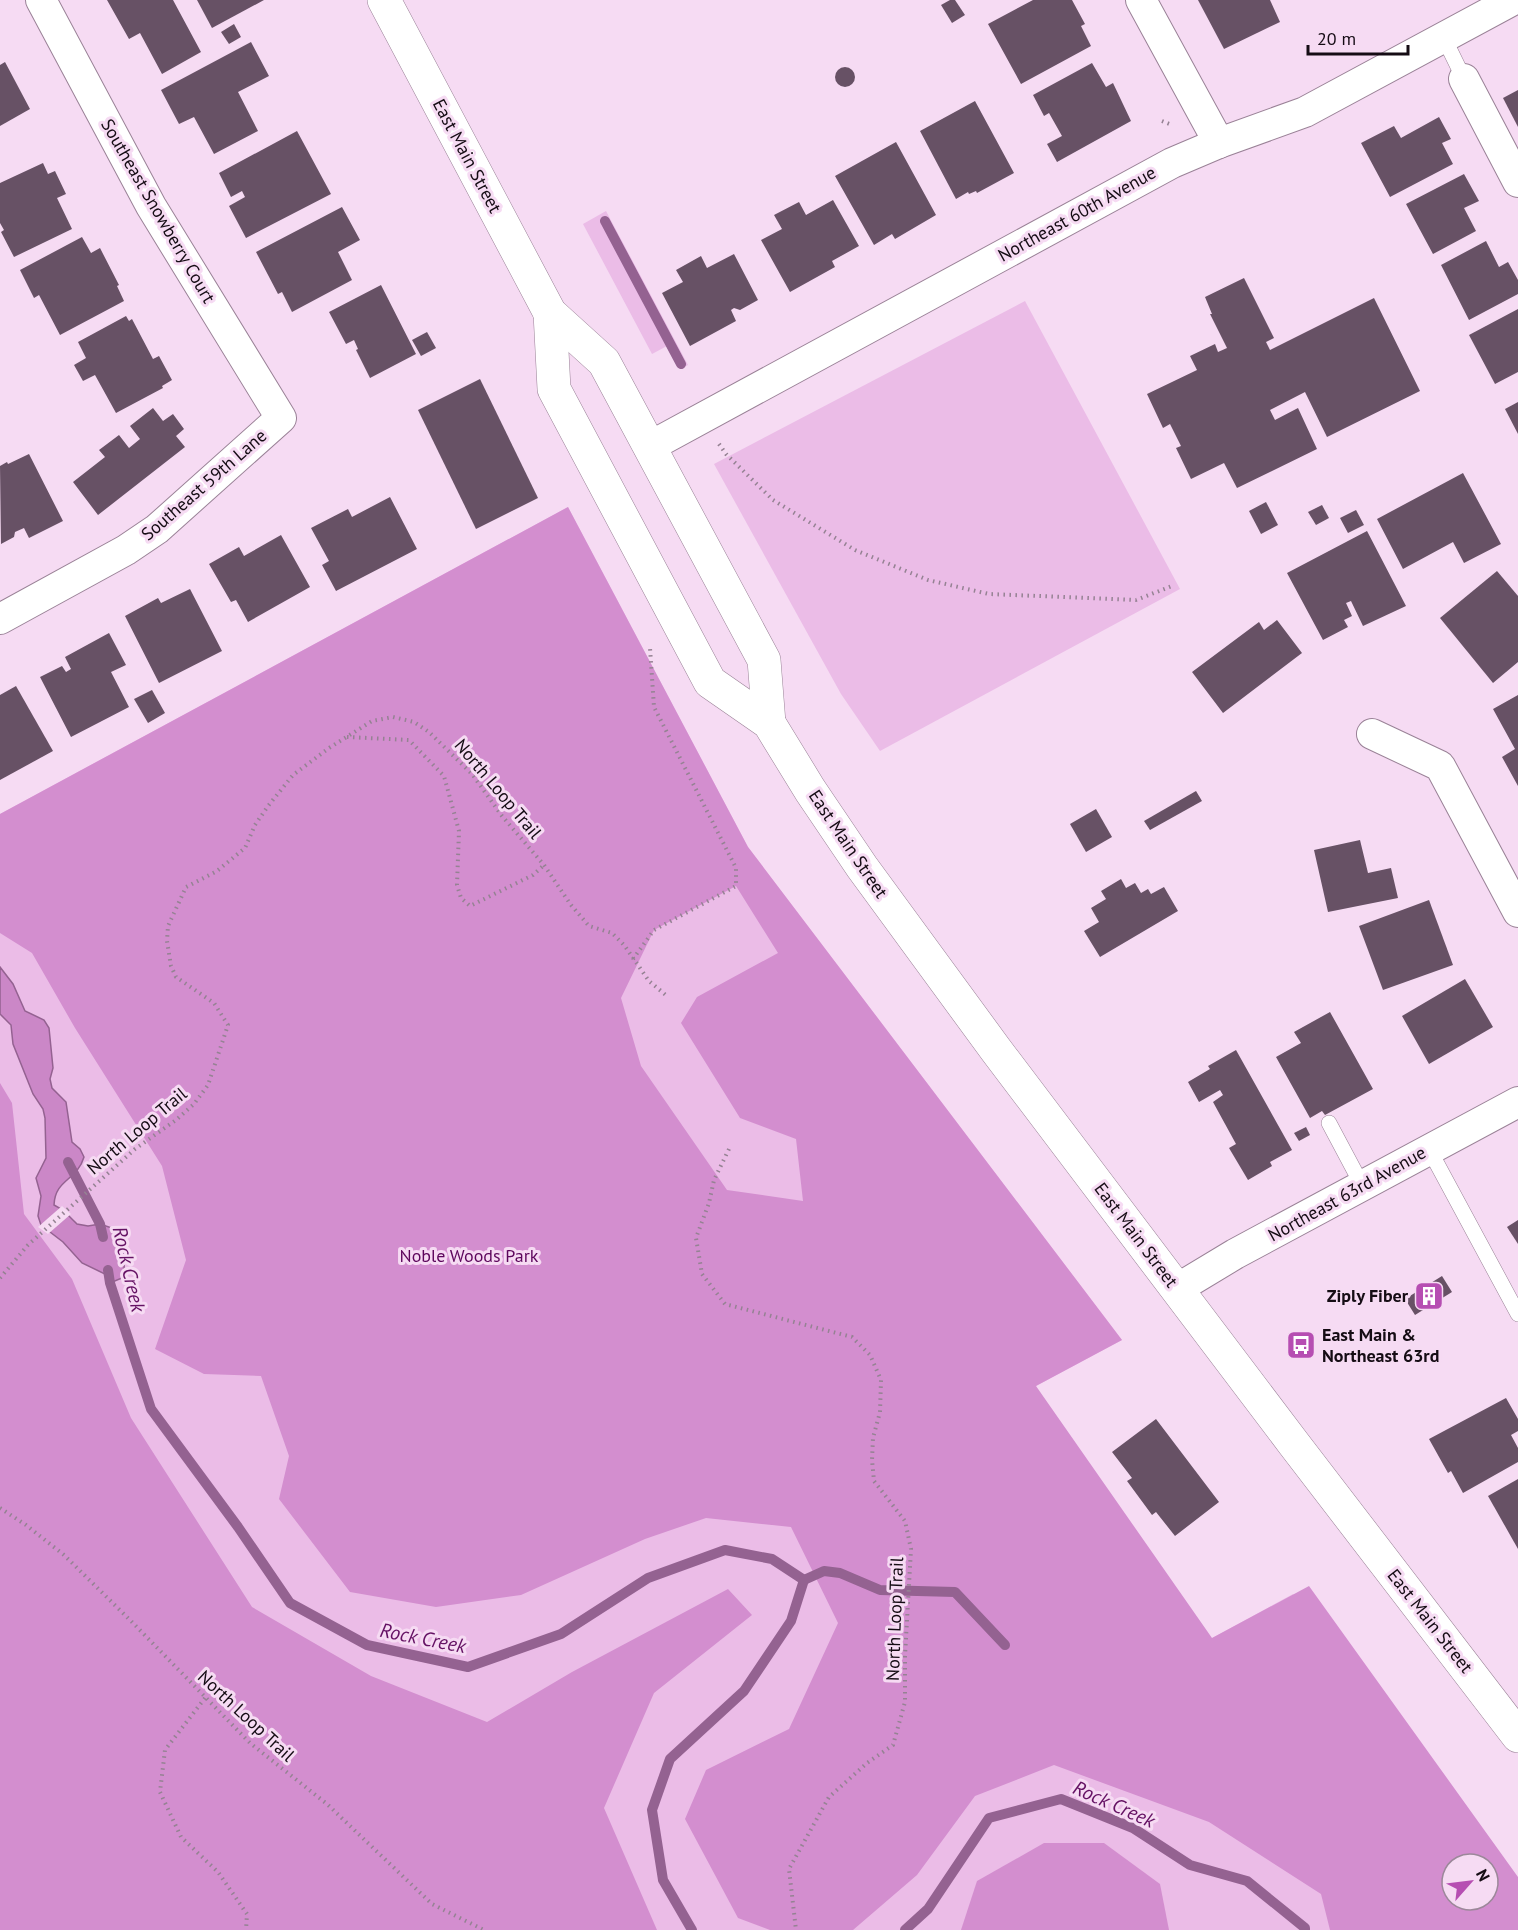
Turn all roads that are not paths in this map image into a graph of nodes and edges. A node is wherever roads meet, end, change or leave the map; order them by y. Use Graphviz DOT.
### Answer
graph roads {
  1 [pos="41,0"];
  2 [pos="384,0"];
  3 [pos="1141,0"];
  4 [pos="1514,0"];
  5 [pos="1444,38"];
  6 [pos="1464,79"];
  7 [pos="1219,143"];
  8 [pos="1518,182"];
  9 [pos="550,313"];
  10 [pos="281,418"];
  11 [pos="649,447"];
  12 [pos="0,619"];
  13 [pos="769,723"];
  14 [pos="1372,734"];
  15 [pos="1518,912"];
  16 [pos="1518,1102"];
  17 [pos="1329,1123"];
  18 [pos="1429,1149"];
  19 [pos="1362,1185"];
  20 [pos="1177,1289"];
  21 [pos="1518,1314"];
  22 [pos="1518,1736"];
  1 -- 10 [label="street, Southeast Snowberry Court"];
  2 -- 9 [label="main road, East Main Street"];
  3 -- 7 [label="street"];
  4 -- 5 [label="street, Northeast 60th Avenue"];
  5 -- 6 [label="lane"];
  5 -- 7 [label="street, Northeast 60th Avenue"];
  6 -- 8 [label="street"];
  7 -- 11 [label="street, Northeast 60th Avenue"];
  9 -- 11 [label="main road, East Main Street"];
  9 -- 13 [label="main road, East Main Street"];
  10 -- 12 [label="street, Southeast 59th Lane"];
  11 -- 13 [label="main road, East Main Street"];
  13 -- 20 [label="main road, East Main Street"];
  14 -- 15 [label="street"];
  16 -- 18 [label="street, Northeast 63rd Avenue"];
  17 -- 19 [label="lane"];
  18 -- 19 [label="street, Northeast 63rd Avenue"];
  18 -- 21 [label="lane"];
  19 -- 20 [label="street, Northeast 63rd Avenue"];
  20 -- 22 [label="main road, East Main Street"];
}
